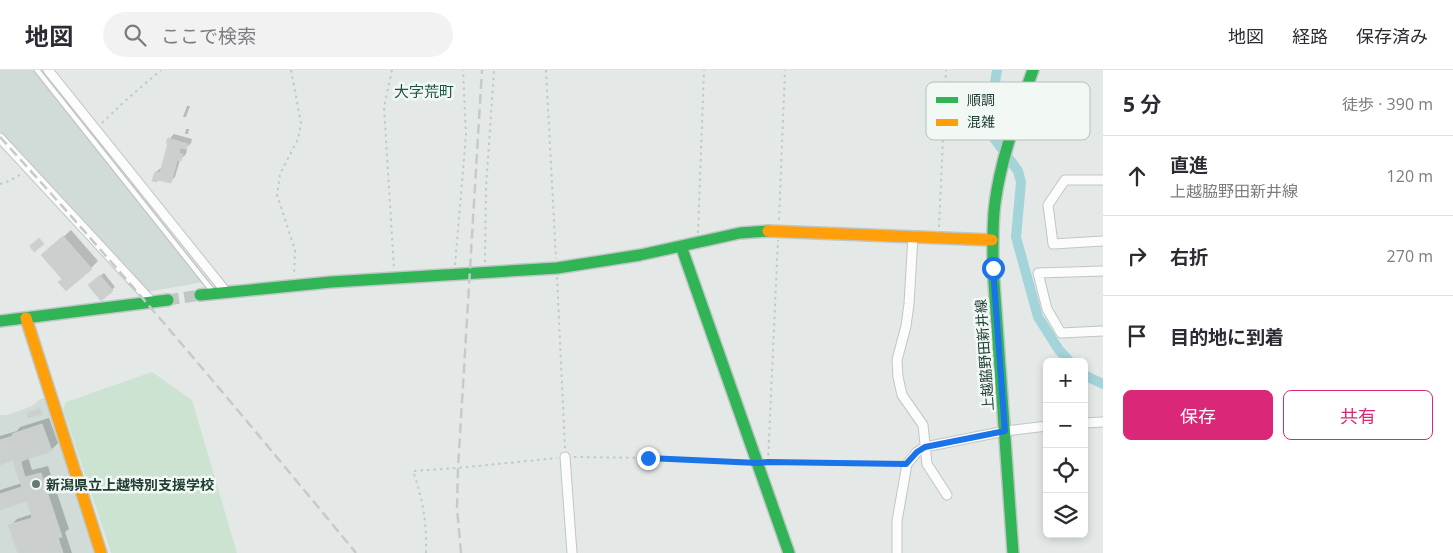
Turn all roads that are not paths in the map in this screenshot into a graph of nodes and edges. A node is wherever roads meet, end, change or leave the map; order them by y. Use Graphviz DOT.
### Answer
graph roads {
  1 [pos="37,70"];
  2 [pos="48,70"];
  3 [pos="1033,70"];
  4 [pos="1029,82"];
  5 [pos="0,138"];
  6 [pos="1010,140"];
  7 [pos="1103,180"];
  8 [pos="913,236"];
  9 [pos="992,240"];
  10 [pos="1103,241"];
  11 [pos="681,246"];
  12 [pos="1103,271"];
  13 [pos="221,293"];
  14 [pos="200,295"];
  15 [pos="168,300"];
  16 [pos="152,302"];
  17 [pos="26,318"];
  18 [pos="0,321"];
  19 [pos="1103,331"];
  20 [pos="1103,422"];
  21 [pos="1088,423"];
  22 [pos="1043,426"];
  23 [pos="1005,431"];
  24 [pos="925,447"];
  25 [pos="565,457"];
  26 [pos="947,495"];
  27 [pos="101,553"];
  28 [pos="572,553"];
  29 [pos="789,553"];
  30 [pos="897,553"];
  31 [pos="1013,553"];
  1 -- 13 [label="lane"];
  2 -- 13 [label="street"];
  3 -- 4 [label="street, 上越脇野田新井線"];
  5 -- 16 [label="street"];
  6 -- 9 [label="street, 上越脇野田新井線"];
  7 -- 10 [label="street"];
  8 -- 9 [label="street"];
  8 -- 11 [label="street"];
  8 -- 24 [label="street"];
  9 -- 23 [label="street, 上越脇野田新井線"];
  11 -- 13 [label="street"];
  11 -- 29 [label="street"];
  12 -- 19 [label="street"];
  13 -- 14 [label="street"];
  15 -- 16 [label="street"];
  16 -- 17 [label="street"];
  17 -- 18 [label="street"];
  17 -- 27 [label="street"];
  20 -- 21 [label="street"];
  22 -- 23 [label="street"];
  23 -- 24 [label="street"];
  23 -- 31 [label="street, 上越脇野田新井線"];
  24 -- 26 [label="street"];
  24 -- 30 [label="street"];
  25 -- 28 [label="street"];
}
